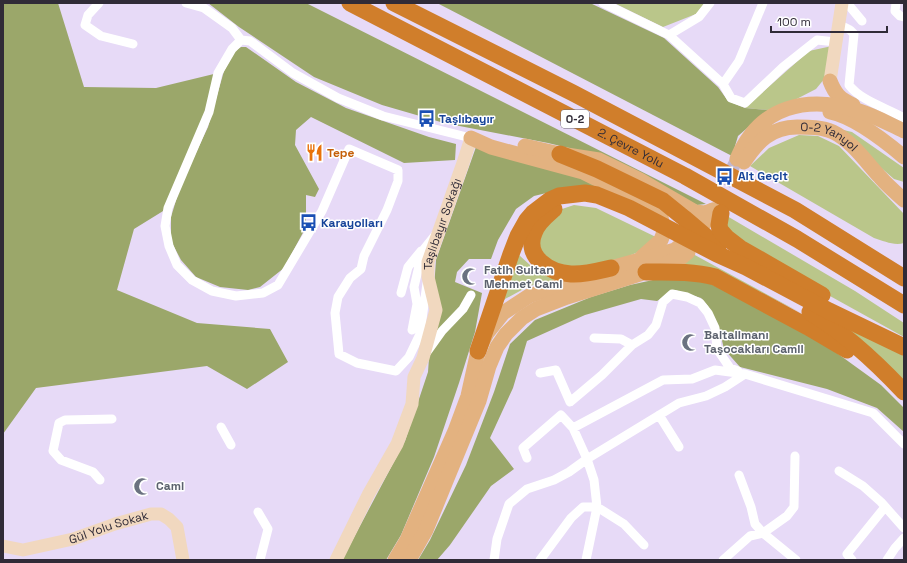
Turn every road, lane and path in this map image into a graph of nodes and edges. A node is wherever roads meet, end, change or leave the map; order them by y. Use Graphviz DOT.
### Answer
graph roads {
  1 [pos="99,3"];
  2 [pos="186,3"];
  3 [pos="350,3"];
  4 [pos="394,3"];
  5 [pos="603,3"];
  6 [pos="710,3"];
  7 [pos="763,3"];
  8 [pos="842,3"];
  9 [pos="847,3"];
  10 [pos="896,3"];
  11 [pos="904,17"];
  12 [pos="862,21"];
  13 [pos="669,35"];
  14 [pos="837,37"];
  15 [pos="241,40"];
  16 [pos="133,44"];
  17 [pos="830,81"];
  18 [pos="723,84"];
  19 [pos="800,105"];
  20 [pos="878,118"];
  21 [pos="904,118"];
  22 [pos="763,121"];
  23 [pos="780,128"];
  24 [pos="904,131"];
  25 [pos="471,138"];
  26 [pos="560,154"];
  27 [pos="904,158"];
  28 [pos="874,170"];
  29 [pos="904,187"];
  30 [pos="904,200"];
  31 [pos="795,210"];
  32 [pos="717,211"];
  33 [pos="651,224"];
  34 [pos="440,230"];
  35 [pos="798,239"];
  36 [pos="424,249"];
  37 [pos="717,255"];
  38 [pos="642,267"];
  39 [pos="611,268"];
  40 [pos="904,272"];
  41 [pos="428,277"];
  42 [pos="904,278"];
  43 [pos="401,293"];
  44 [pos="471,295"];
  45 [pos="904,305"];
  46 [pos="904,313"];
  47 [pos="412,330"];
  48 [pos="594,338"];
  49 [pos="904,342"];
  50 [pos="632,345"];
  51 [pos="904,347"];
  52 [pos="478,351"];
  53 [pos="423,358"];
  54 [pos="540,373"];
  55 [pos="745,374"];
  56 [pos="900,387"];
  57 [pos="659,414"];
  58 [pos="112,419"];
  59 [pos="221,427"];
  60 [pos="573,428"];
  61 [pos="904,444"];
  62 [pos="231,445"];
  63 [pos="679,447"];
  64 [pos="795,456"];
  65 [pos="527,458"];
  66 [pos="587,459"];
  67 [pos="839,471"];
  68 [pos="739,475"];
  69 [pos="100,480"];
  70 [pos="597,507"];
  71 [pos="885,507"];
  72 [pos="258,512"];
  73 [pos="904,528"];
  74 [pos="763,533"];
  75 [pos="904,538"];
  76 [pos="644,545"];
  77 [pos="3,546"];
  78 [pos="183,560"];
  79 [pos="260,560"];
  80 [pos="336,560"];
  81 [pos="395,560"];
  82 [pos="409,560"];
  83 [pos="494,560"];
  84 [pos="540,560"];
  85 [pos="586,560"];
  86 [pos="724,560"];
  87 [pos="796,560"];
  88 [pos="852,560"];
  89 [pos="887,560"];
  1 -- 16 [label="street"];
  2 -- 15 [label="street"];
  3 -- 35 [label="highway, 2. Çevre Yolu / O-2"];
  4 -- 31 [label="highway, 2. Çevre Yolu / O-2"];
  5 -- 13 [label="street"];
  6 -- 13 [label="street"];
  7 -- 18 [label="street"];
  8 -- 14 [label="street"];
  9 -- 12 [label="street"];
  10 -- 11 [label="street"];
  13 -- 18 [label="street"];
  14 -- 17 [label="street"];
  14 -- 18 [label="street"];
  14 -- 21 [label="street"];
  15 -- 25 [label="street"];
  15 -- 41 [label="street"];
  17 -- 19 [label="main road"];
  17 -- 20 [label="main road"];
  19 -- 20 [label="main road"];
  19 -- 22 [label="main road"];
  20 -- 24 [label="main road"];
  22 -- 23 [label="main road, O-2 Yanyol"];
  22 -- 27 [label="main road"];
  23 -- 27 [label="main road"];
  23 -- 28 [label="main road, O-2 Yanyol"];
  25 -- 26 [label="main road"];
  25 -- 34 [label="street, Taşlıbayır Sokağı"];
  25 -- 38 [label="main road"];
  26 -- 32 [label="main road"];
  26 -- 37 [label="highway"];
  28 -- 29 [label="main road"];
  28 -- 30 [label="main road, O-2 Yanyol"];
  31 -- 40 [label="highway"];
  31 -- 42 [label="highway, 2. Çevre Yolu / O-2"];
  32 -- 38 [label="main road"];
  32 -- 49 [label="highway"];
  33 -- 37 [label="highway"];
  33 -- 39 [label="highway"];
  33 -- 52 [label="highway"];
  34 -- 36 [label="street"];
  34 -- 41 [label="street, Taşlıbayır Sokağı"];
  35 -- 45 [label="highway, 2. Çevre Yolu / O-2"];
  35 -- 46 [label="highway"];
  36 -- 43 [label="street"];
  36 -- 47 [label="street"];
  37 -- 51 [label="highway"];
  37 -- 56 [label="highway"];
  38 -- 39 [label="main road"];
  38 -- 56 [label="highway"];
  38 -- 82 [label="main road"];
  39 -- 52 [label="main road"];
  41 -- 53 [label="street, Taşlıbayır Sokağı"];
  44 -- 53 [label="street, Taşlıbayır Sokağı"];
  48 -- 50 [label="street"];
  50 -- 54 [label="street"];
  50 -- 55 [label="street"];
  52 -- 81 [label="main road"];
  53 -- 80 [label="street, Taşlıbayır Sokağı"];
  55 -- 57 [label="street"];
  55 -- 60 [label="street"];
  55 -- 61 [label="street"];
  57 -- 63 [label="street"];
  57 -- 66 [label="street"];
  58 -- 69 [label="street"];
  59 -- 62 [label="street"];
  60 -- 65 [label="street"];
  60 -- 66 [label="street"];
  64 -- 74 [label="street"];
  66 -- 70 [label="street"];
  66 -- 83 [label="street"];
  67 -- 71 [label="street"];
  68 -- 74 [label="street"];
  70 -- 76 [label="street"];
  70 -- 84 [label="street"];
  70 -- 85 [label="street"];
  71 -- 73 [label="street"];
  71 -- 88 [label="street"];
  72 -- 79 [label="street"];
  74 -- 86 [label="street"];
  74 -- 87 [label="street"];
  75 -- 89 [label="street"];
  77 -- 78 [label="street, Gül Yolu Sokak"];
}
